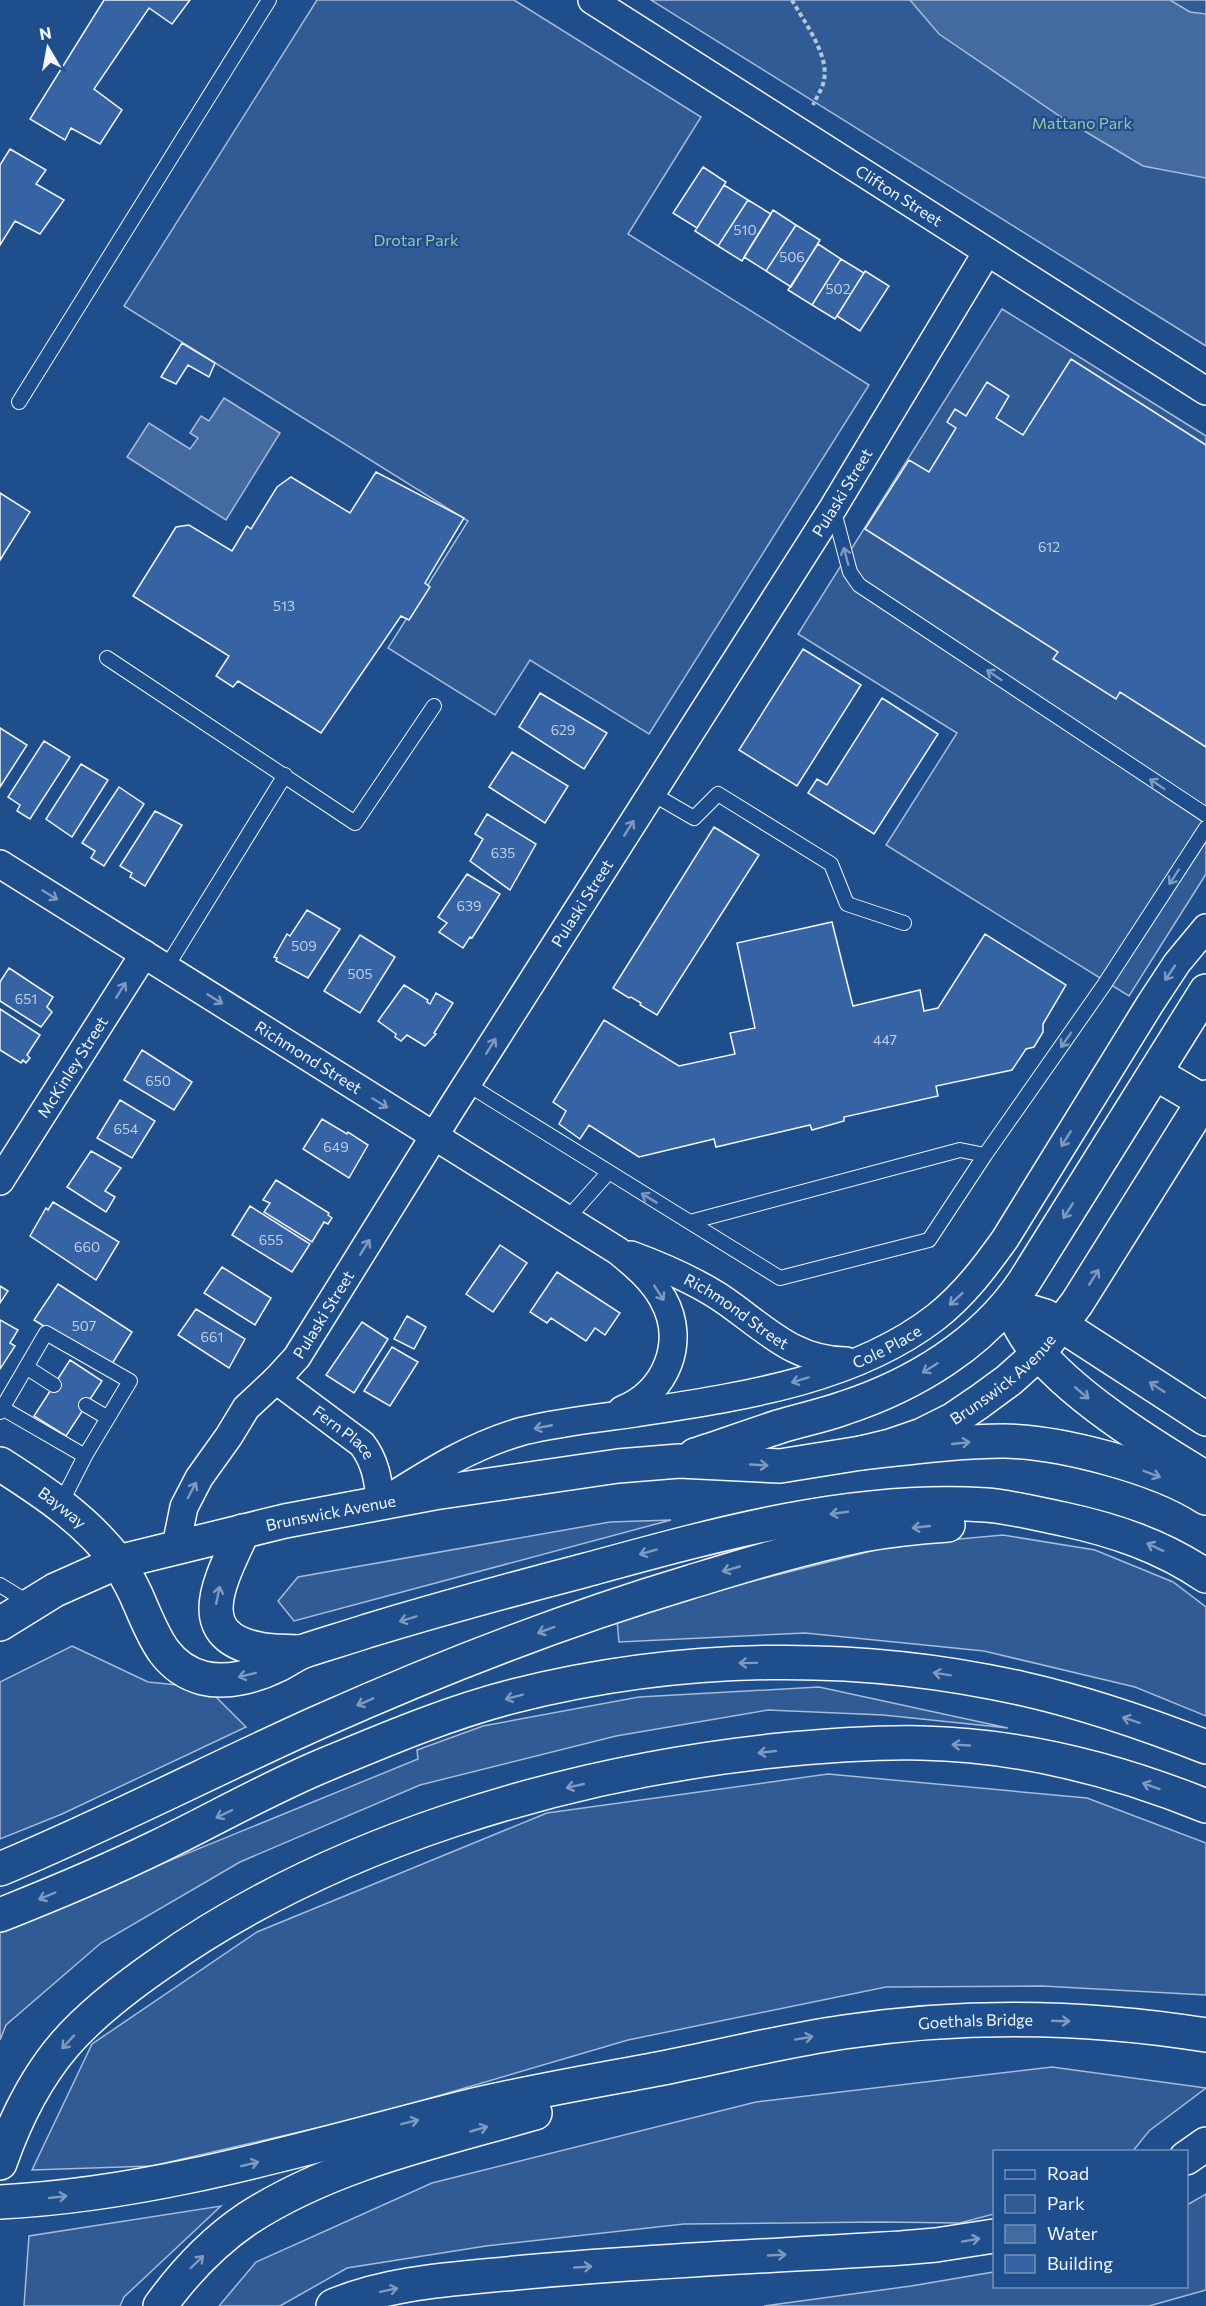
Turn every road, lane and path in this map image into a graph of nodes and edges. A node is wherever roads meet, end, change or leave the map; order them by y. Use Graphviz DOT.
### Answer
graph roads {
  1 [pos="269,0"];
  2 [pos="592,0"];
  3 [pos="792,0"];
  4 [pos="813,105"];
  5 [pos="987,252"];
  6 [pos="1206,391"];
  7 [pos="19,402"];
  8 [pos="833,508"];
  9 [pos="107,658"];
  10 [pos="434,706"];
  11 [pos="285,775"];
  12 [pos="651,794"];
  13 [pos="1206,815"];
  14 [pos="1206,828"];
  15 [pos="0,864"];
  16 [pos="904,923"];
  17 [pos="1206,928"];
  18 [pos="155,961"];
  19 [pos="1206,991"];
  20 [pos="1155,1073"];
  21 [pos="467,1084"];
  22 [pos="1205,1101"];
  23 [pos="434,1137"];
  24 [pos="985,1155"];
  25 [pos="608,1173"];
  26 [pos="0,1181"];
  27 [pos="567,1219"];
  28 [pos="690,1222"];
  29 [pos="618,1251"];
  30 [pos="1009,1305"];
  31 [pos="1061,1325"];
  32 [pos="1039,1353"];
  33 [pos="856,1362"];
  34 [pos="26,1367"];
  35 [pos="276,1380"];
  36 [pos="54,1385"];
  37 [pos="87,1405"];
  38 [pos="1,1410"];
  39 [pos="108,1418"];
  40 [pos="601,1418"];
  41 [pos="1206,1419"];
  42 [pos="861,1453"];
  43 [pos="85,1456"];
  44 [pos="680,1461"];
  45 [pos="0,1464"];
  46 [pos="1206,1478"];
  47 [pos="1206,1498"];
  48 [pos="381,1503"];
  49 [pos="60,1505"];
  50 [pos="1063,1519"];
  51 [pos="243,1531"];
  52 [pos="176,1546"];
  53 [pos="118,1562"];
  54 [pos="1206,1576"];
  55 [pos="0,1585"];
  56 [pos="31,1604"];
  57 [pos="0,1624"];
  58 [pos="301,1652"];
  59 [pos="1206,1747"];
  60 [pos="1206,1806"];
  61 [pos="0,1869"];
  62 [pos="0,1915"];
  63 [pos="1206,2034"];
  64 [pos="747,2051"];
  65 [pos="1206,2144"];
  66 [pos="1188,2157"];
  67 [pos="0,2163"];
  68 [pos="0,2202"];
  69 [pos="993,2236"];
  70 [pos="160,2306"];
  71 [pos="333,2306"];
  1 -- 7 [label="lane"];
  2 -- 5 [label="street, Clifton Street"];
  3 -- 4 [label="path"];
  5 -- 6 [label="street, Clifton Street"];
  5 -- 8 [label="street, Pulaski Street"];
  8 -- 12 [label="street, Pulaski Street"];
  13 -- 8 [label="lane, one-way"];
  9 -- 11 [label="lane"];
  10 -- 11 [label="lane"];
  11 -- 18 [label="lane"];
  12 -- 16 [label="lane"];
  21 -- 12 [label="street, Pulaski Street, one-way"];
  14 -- 24 [label="lane, one-way"];
  15 -- 18 [label="street, Richmond Street, one-way"];
  17 -- 33 [label="street, Cole Place, one-way"];
  18 -- 23 [label="street, Richmond Street, one-way"];
  26 -- 18 [label="street, McKinley Street, one-way"];
  19 -- 20 [label="main road"];
  20 -- 22 [label="main road"];
  20 -- 30 [label="main road, Brunswick Avenue, one-way"];
  21 -- 23 [label="street, Pulaski Street"];
  21 -- 25 [label="lane"];
  31 -- 22 [label="main road, Brunswick Avenue, one-way"];
  23 -- 27 [label="street, Richmond Street"];
  35 -- 23 [label="street, Pulaski Street, one-way"];
  24 -- 28 [label="lane"];
  24 -- 28 [label="lane"];
  25 -- 27 [label="lane"];
  28 -- 25 [label="lane, one-way"];
  27 -- 29 [label="street, Richmond Street"];
  29 -- 33 [label="street, Richmond Street"];
  29 -- 40 [label="street, Richmond Street, one-way"];
  30 -- 31 [label="main road"];
  30 -- 32 [label="main road"];
  30 -- 44 [label="main road, Brunswick Avenue, one-way"];
  31 -- 32 [label="main road, Brunswick Avenue"];
  41 -- 31 [label="main road, one-way"];
  32 -- 42 [label="main road, Brunswick Avenue"];
  32 -- 46 [label="main road, one-way"];
  33 -- 40 [label="street, Cole Place, one-way"];
  34 -- 36 [label="lane"];
  34 -- 38 [label="lane"];
  34 -- 39 [label="lane"];
  35 -- 48 [label="street, Fern Place"];
  52 -- 35 [label="street, Pulaski Street, one-way"];
  37 -- 39 [label="lane"];
  38 -- 43 [label="lane"];
  39 -- 43 [label="lane"];
  40 -- 48 [label="street, Cole Place, one-way"];
  44 -- 42 [label="main road, Brunswick Avenue, one-way"];
  42 -- 47 [label="main road, one-way"];
  43 -- 49 [label="lane"];
  44 -- 48 [label="main road, Brunswick Avenue"];
  45 -- 49 [label="main road, Bayway"];
  48 -- 51 [label="main road, Brunswick Avenue"];
  49 -- 53 [label="main road, Bayway"];
  54 -- 50 [label="main road, one-way"];
  50 -- 58 [label="main road, one-way"];
  50 -- 61 [label="main road, one-way"];
  51 -- 52 [label="main road, Brunswick Avenue"];
  58 -- 51 [label="main road, one-way"];
  52 -- 53 [label="main road, Brunswick Avenue"];
  53 -- 56 [label="main road, Brunswick Avenue"];
  58 -- 53 [label="main road, Bayway, one-way"];
  55 -- 56 [label="lane"];
  56 -- 57 [label="main road, Brunswick Avenue"];
  59 -- 62 [label="main road, one-way"];
  60 -- 67 [label="main road, one-way"];
  64 -- 63 [label="main road, Goethals Bridge, one-way"];
  68 -- 64 [label="main road, one-way"];
  70 -- 64 [label="main road, one-way"];
  65 -- 66 [label="main road"];
  71 -- 69 [label="main road, one-way"];
}
